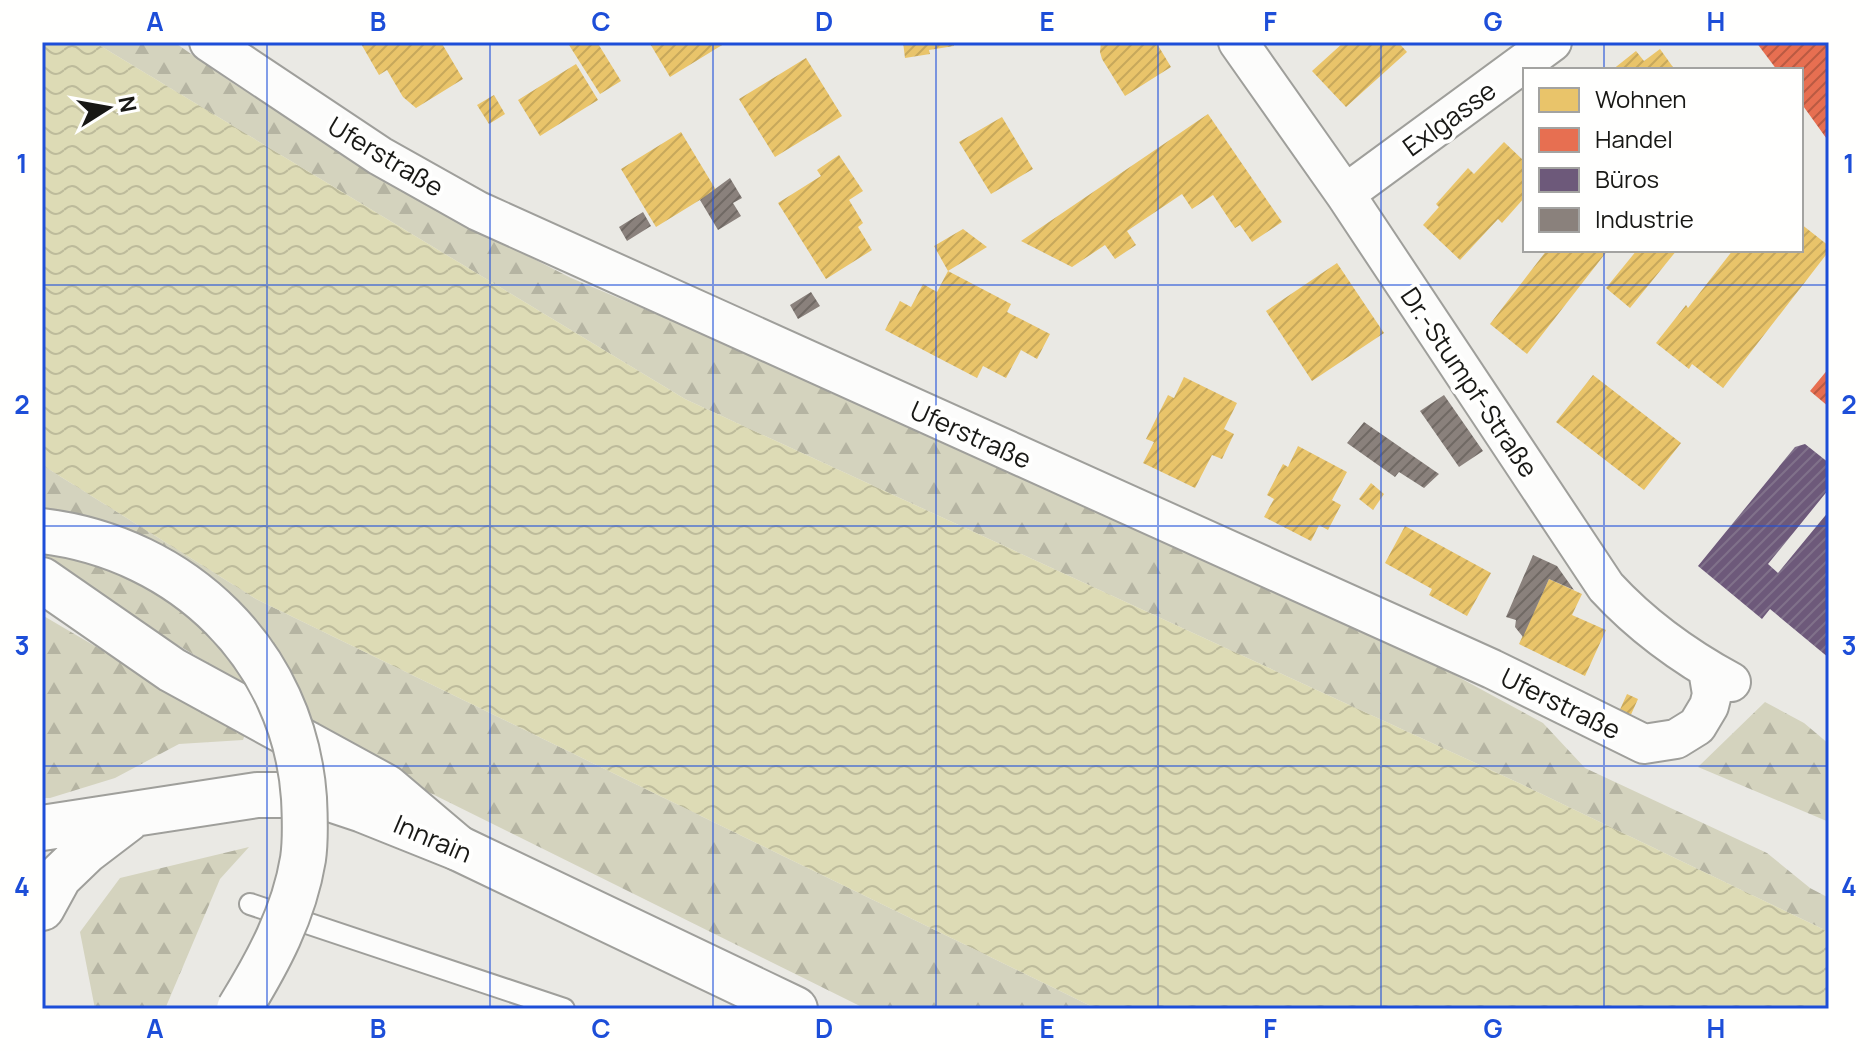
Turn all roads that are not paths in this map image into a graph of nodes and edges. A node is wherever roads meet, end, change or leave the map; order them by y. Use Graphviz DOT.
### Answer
graph roads {
  1 [pos="209,42"];
  2 [pos="1238,42"];
  3 [pos="1552,42"];
  4 [pos="1345,194"];
  5 [pos="42,531"];
  6 [pos="42,580"];
  7 [pos="1723,678"];
  8 [pos="132,815"];
  9 [pos="42,828"];
  10 [pos="458,848"];
  11 [pos="250,904"];
  12 [pos="42,908"];
  13 [pos="239,1009"];
  14 [pos="564,1009"];
  15 [pos="795,1009"];
  1 -- 7 [label="street, Uferstraße"];
  2 -- 4 [label="street, Dr.-Stumpf-Straße"];
  3 -- 4 [label="street, Exlgasse"];
  4 -- 7 [label="street, Dr.-Stumpf-Straße"];
  5 -- 13 [label="main road, bridge"];
  6 -- 10 [label="main road"];
  8 -- 9 [label="main road, Innrain"];
  8 -- 10 [label="main road, Innrain"];
  8 -- 12 [label="main road"];
  10 -- 15 [label="main road, Innrain"];
  11 -- 14 [label="lane"];
}
